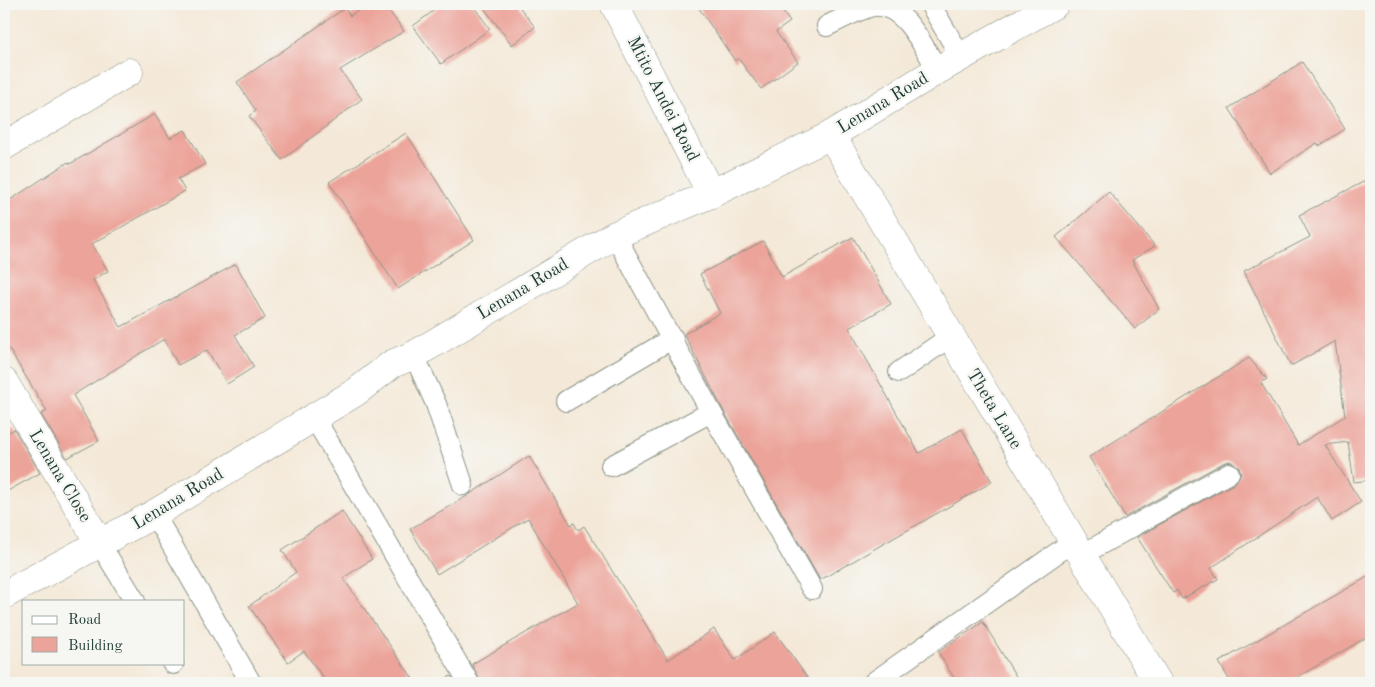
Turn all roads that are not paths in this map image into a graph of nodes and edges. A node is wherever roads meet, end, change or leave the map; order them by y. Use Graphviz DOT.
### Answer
graph roads {
  1 [pos="614,4"];
  2 [pos="930,4"];
  3 [pos="1055,4"];
  4 [pos="827,26"];
  5 [pos="949,64"];
  6 [pos="129,72"];
  7 [pos="831,135"];
  8 [pos="4,146"];
  9 [pos="711,194"];
  10 [pos="614,235"];
  11 [pos="950,337"];
  12 [pos="672,338"];
  13 [pos="414,355"];
  14 [pos="899,372"];
  15 [pos="4,382"];
  16 [pos="566,401"];
  17 [pos="711,412"];
  18 [pos="314,417"];
  19 [pos="611,466"];
  20 [pos="1229,472"];
  21 [pos="463,485"];
  22 [pos="154,514"];
  23 [pos="100,544"];
  24 [pos="1079,548"];
  25 [pos="812,589"];
  26 [pos="4,595"];
  27 [pos="134,600"];
  28 [pos="1147,680"];
  29 [pos="874,682"];
  30 [pos="251,683"];
  31 [pos="469,683"];
  1 -- 9 [label="street, Mtito Andei Road"];
  2 -- 5 [label="lane"];
  3 -- 5 [label="street, Lenana Road"];
  4 -- 5 [label="lane"];
  5 -- 7 [label="street, Lenana Road"];
  6 -- 8 [label="street"];
  7 -- 9 [label="street, Lenana Road"];
  7 -- 11 [label="street, Theta Lane"];
  9 -- 10 [label="street, Lenana Road"];
  10 -- 12 [label="lane"];
  10 -- 13 [label="street, Lenana Road"];
  11 -- 14 [label="lane"];
  11 -- 24 [label="street, Theta Lane"];
  12 -- 16 [label="lane"];
  12 -- 17 [label="lane"];
  13 -- 18 [label="street, Lenana Road"];
  13 -- 21 [label="lane"];
  15 -- 23 [label="street, Lenana Close"];
  17 -- 19 [label="lane"];
  17 -- 25 [label="lane"];
  18 -- 22 [label="street, Lenana Road"];
  18 -- 31 [label="lane"];
  20 -- 24 [label="lane"];
  22 -- 23 [label="street, Lenana Road"];
  22 -- 30 [label="lane"];
  23 -- 26 [label="street, Lenana Road"];
  23 -- 27 [label="lane"];
  24 -- 28 [label="street, Theta Lane"];
  24 -- 29 [label="lane"];
}
